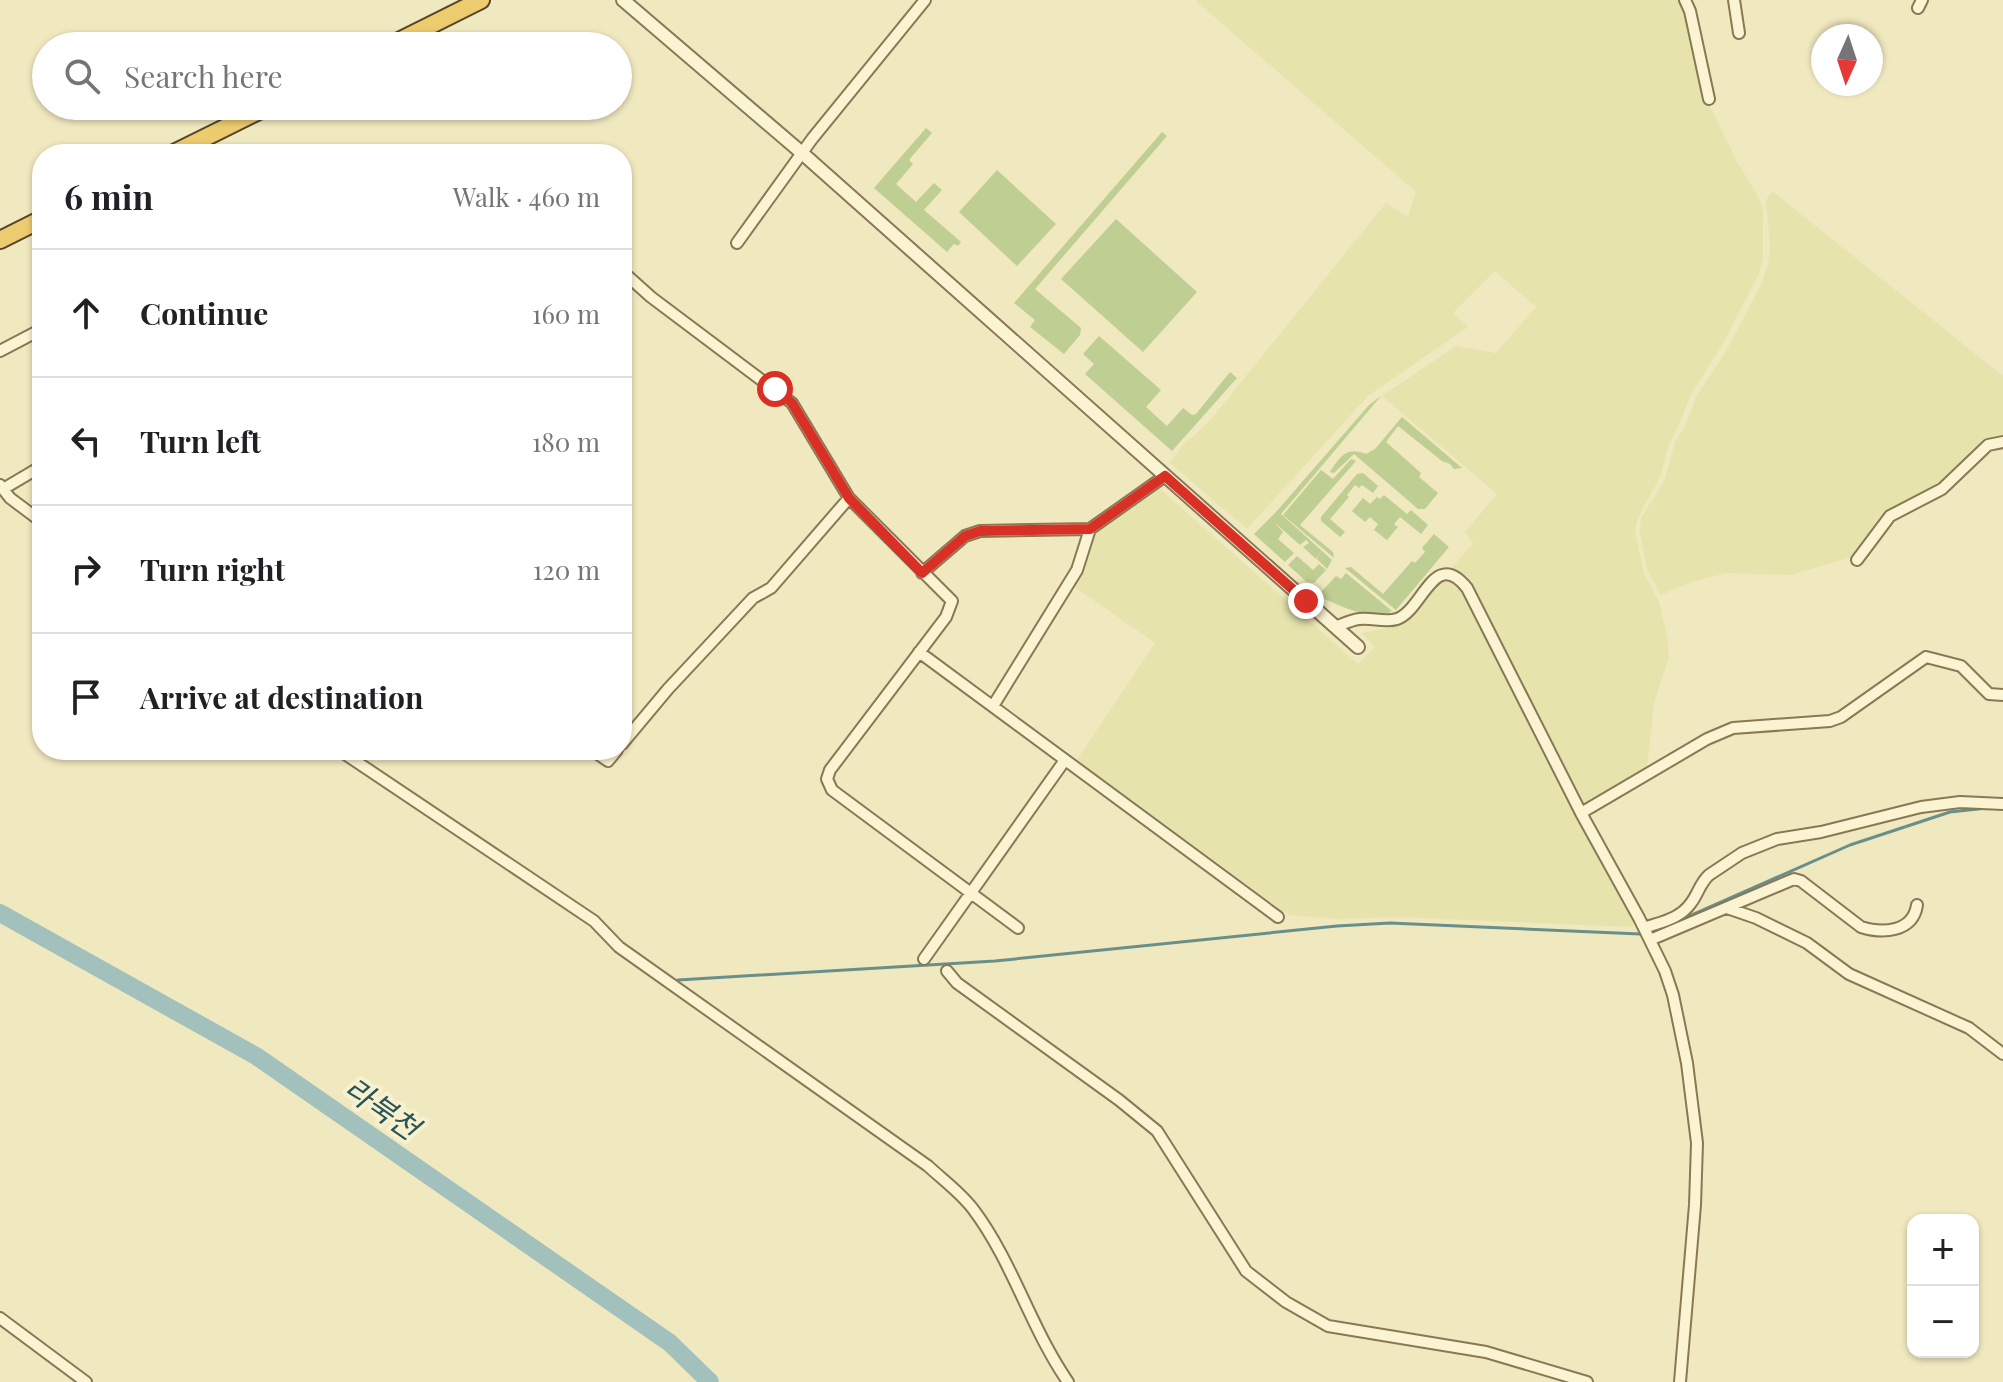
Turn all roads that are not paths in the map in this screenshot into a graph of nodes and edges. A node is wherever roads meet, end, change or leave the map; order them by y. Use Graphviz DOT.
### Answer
graph roads {
  1 [pos="481,0"];
  2 [pos="623,0"];
  3 [pos="925,0"];
  4 [pos="1685,0"];
  5 [pos="1734,0"];
  6 [pos="417,32"];
  7 [pos="1739,33"];
  8 [pos="1709,99"];
  9 [pos="241,120"];
  10 [pos="192,144"];
  11 [pos="802,153"];
  12 [pos="32,224"];
  13 [pos="0,240"];
  14 [pos="737,243"];
  15 [pos="632,280"];
  16 [pos="32,334"];
  17 [pos="0,351"];
  18 [pos="2003,442"];
  19 [pos="32,471"];
  20 [pos="1165,476"];
  21 [pos="2,487"];
  22 [pos="849,498"];
  23 [pos="32,514"];
  24 [pos="1090,529"];
  25 [pos="1857,560"];
  26 [pos="922,573"];
  27 [pos="1335,627"];
  28 [pos="1358,647"];
  29 [pos="919,652"];
  30 [pos="2003,695"];
  31 [pos="993,706"];
  32 [pos="632,732"];
  33 [pos="354,760"];
  34 [pos="1065,760"];
  35 [pos="2003,804"];
  36 [pos="1581,813"];
  37 [pos="971,893"];
  38 [pos="1917,905"];
  39 [pos="1727,908"];
  40 [pos="1278,917"];
  41 [pos="1018,928"];
  42 [pos="1644,928"];
  43 [pos="1650,940"];
  44 [pos="924,959"];
  45 [pos="947,971"];
  46 [pos="2003,1054"];
  47 [pos="0,1318"];
  48 [pos="86,1382"];
  49 [pos="1068,1382"];
  50 [pos="1587,1382"];
  51 [pos="1680,1382"];
  1 -- 6 [label="highway"];
  2 -- 11 [label="street"];
  3 -- 11 [label="street"];
  4 -- 8 [label="street"];
  5 -- 7 [label="street"];
  9 -- 10 [label="highway"];
  11 -- 14 [label="street"];
  11 -- 20 [label="street"];
  12 -- 13 [label="highway"];
  15 -- 22 [label="street"];
  16 -- 17 [label="street"];
  18 -- 25 [label="street"];
  19 -- 21 [label="street"];
  20 -- 24 [label="street"];
  20 -- 27 [label="street"];
  21 -- 23 [label="street"];
  22 -- 26 [label="street"];
  22 -- 32 [label="street"];
  24 -- 26 [label="street"];
  24 -- 31 [label="street"];
  26 -- 29 [label="street"];
  27 -- 28 [label="street"];
  27 -- 36 [label="street"];
  29 -- 31 [label="street"];
  29 -- 37 [label="street"];
  30 -- 36 [label="street"];
  31 -- 34 [label="street"];
  33 -- 49 [label="street"];
  34 -- 37 [label="street"];
  34 -- 40 [label="street"];
  35 -- 42 [label="street"];
  36 -- 42 [label="street"];
  37 -- 41 [label="street"];
  37 -- 44 [label="street"];
  38 -- 39 [label="street"];
  39 -- 43 [label="street"];
  39 -- 46 [label="street"];
  42 -- 43 [label="street"];
  43 -- 51 [label="street"];
  45 -- 50 [label="street"];
  47 -- 48 [label="street"];
}
